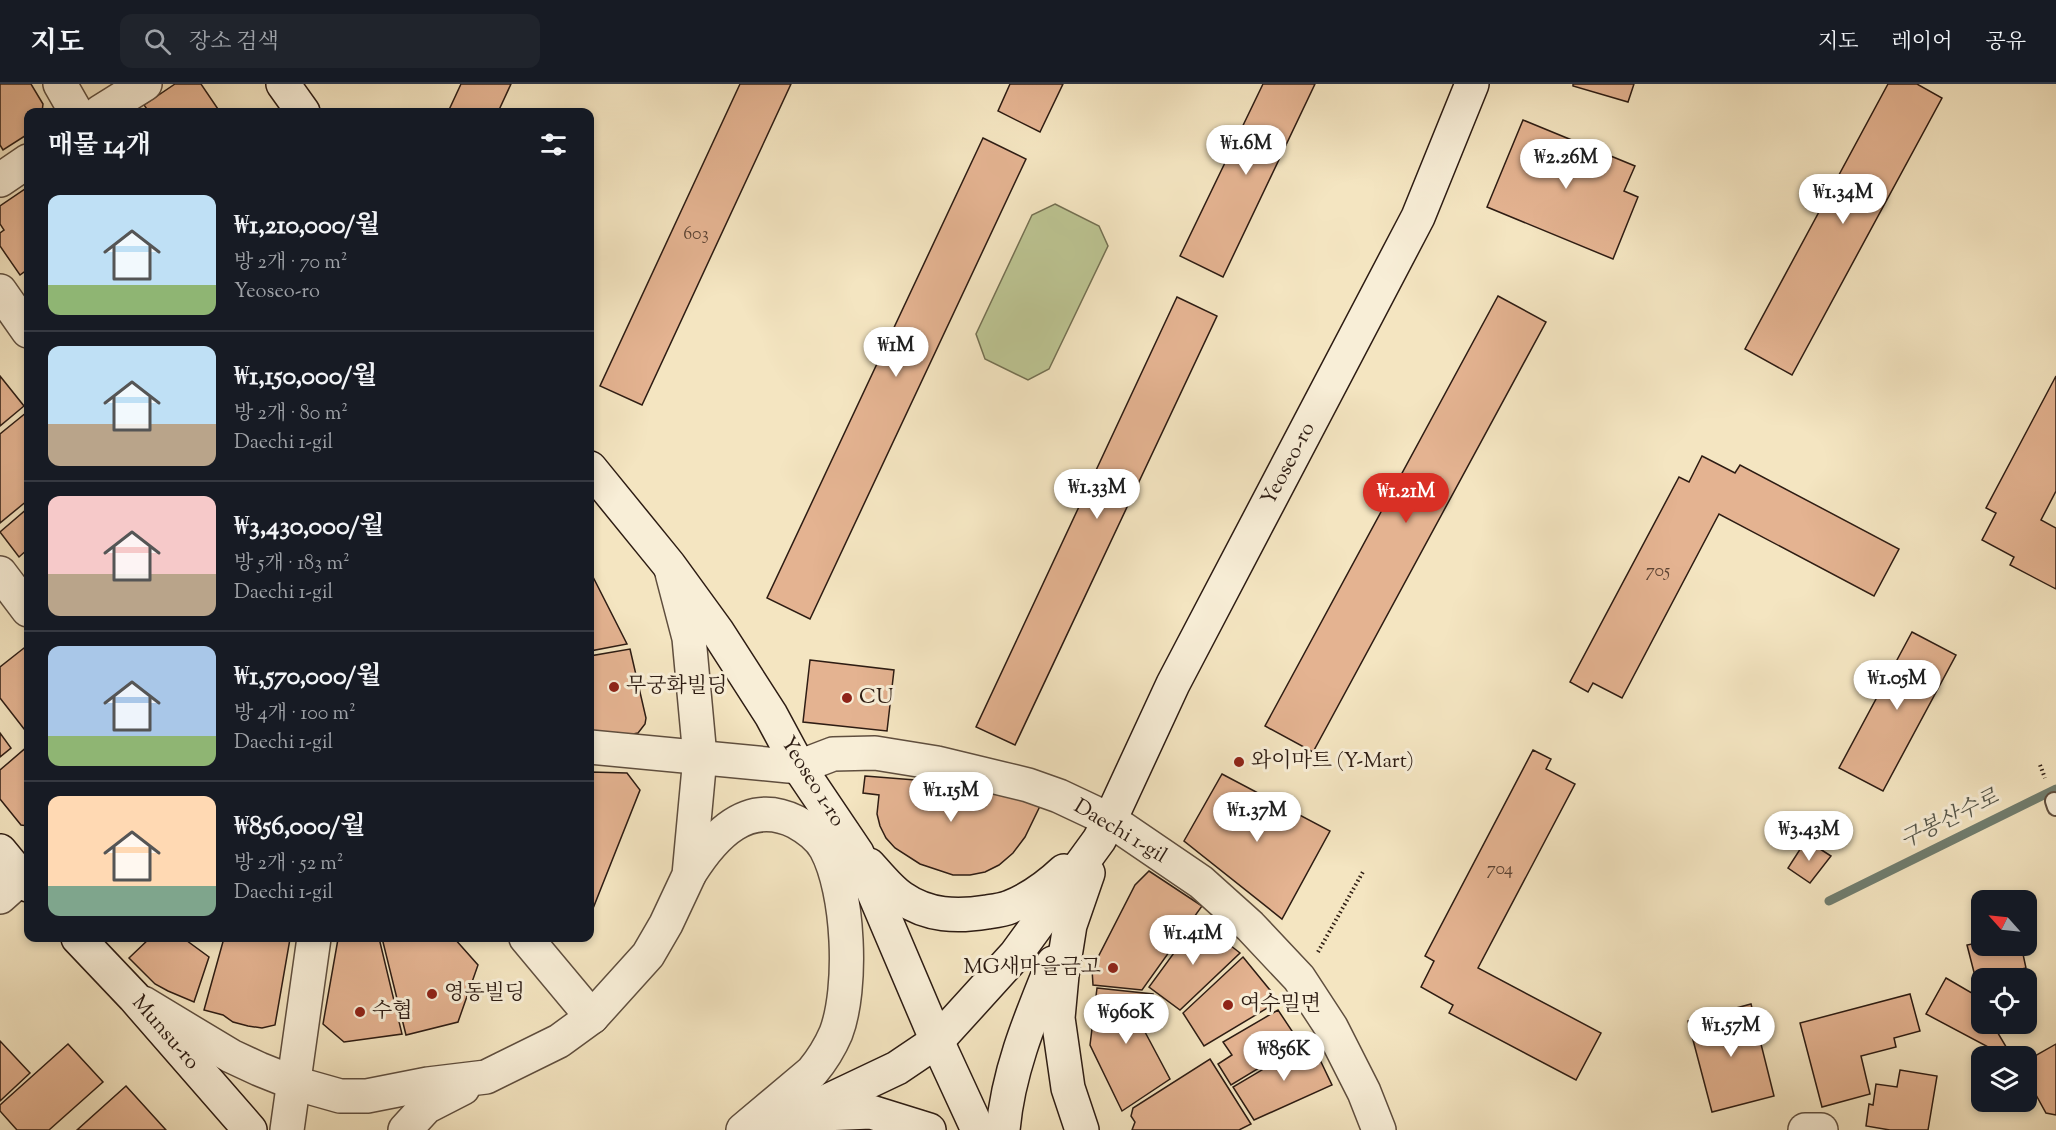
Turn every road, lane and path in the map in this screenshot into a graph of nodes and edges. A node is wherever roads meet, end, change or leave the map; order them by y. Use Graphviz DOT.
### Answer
graph roads {
  1 [pos="60,84"];
  2 [pos="145,84"];
  3 [pos="283,84"];
  4 [pos="1472,84"];
  5 [pos="74,108"];
  6 [pos="106,108"];
  7 [pos="300,108"];
  8 [pos="24,164"];
  9 [pos="0,180"];
  10 [pos="0,291"];
  11 [pos="24,325"];
  12 [pos="594,473"];
  13 [pos="669,565"];
  14 [pos="0,573"];
  15 [pos="24,605"];
  16 [pos="594,747"];
  17 [pos="700,757"];
  18 [pos="2040,765"];
  19 [pos="800,767"];
  20 [pos="2047,783"];
  21 [pos="1104,830"];
  22 [pos="0,851"];
  23 [pos="857,853"];
  24 [pos="1364,870"];
  25 [pos="689,875"];
  26 [pos="20,883"];
  27 [pos="1070,925"];
  28 [pos="82,942"];
  29 [pos="313,942"];
  30 [pos="529,942"];
  31 [pos="1301,982"];
  32 [pos="134,998"];
  33 [pos="592,1017"];
  34 [pos="937,1041"];
  35 [pos="486,1077"];
  36 [pos="294,1083"];
  37 [pos="798,1115"];
  38 [pos="250,1130"];
  39 [pos="288,1130"];
  40 [pos="405,1130"];
  41 [pos="743,1130"];
  42 [pos="760,1130"];
  43 [pos="929,1130"];
  44 [pos="978,1130"];
  45 [pos="1003,1130"];
  46 [pos="1082,1130"];
  47 [pos="1379,1130"];
  48 [pos="1805,1130"];
  49 [pos="1821,1130"];
  1 -- 5 [label="street"];
  2 -- 6 [label="street"];
  3 -- 7 [label="street"];
  4 -- 21 [label="street, Yeoseo-ro"];
  8 -- 9 [label="street"];
  10 -- 11 [label="street"];
  12 -- 13 [label="street, Yeoseo 1-ro"];
  13 -- 17 [label="street"];
  13 -- 19 [label="street, Yeoseo 1-ro"];
  14 -- 15 [label="street"];
  16 -- 17 [label="street, Daechi 1-gil"];
  17 -- 19 [label="street, Daechi 1-gil"];
  17 -- 25 [label="street"];
  18 -- 20 [label="path"];
  19 -- 21 [label="street, Daechi 1-gil"];
  19 -- 23 [label="street, Yeoseo 1-ro"];
  21 -- 23 [label="street"];
  21 -- 27 [label="street"];
  21 -- 31 [label="street, Daechi 1-gil"];
  21 -- 34 [label="street"];
  22 -- 26 [label="street"];
  23 -- 34 [label="street, Yeoseo 1-ro"];
  24 -- 31 [label="path"];
  25 -- 33 [label="street"];
  25 -- 41 [label="street"];
  27 -- 45 [label="street"];
  27 -- 46 [label="street"];
  28 -- 32 [label="street, Munsu-ro"];
  29 -- 36 [label="street"];
  30 -- 33 [label="street"];
  31 -- 47 [label="street, Daechi 1-gil"];
  32 -- 36 [label="street"];
  32 -- 38 [label="street, Munsu-ro"];
  33 -- 35 [label="street"];
  34 -- 37 [label="street"];
  34 -- 44 [label="street, Yeoseo 1-ro"];
  35 -- 36 [label="street"];
  35 -- 40 [label="street"];
  36 -- 39 [label="street"];
  37 -- 42 [label="street"];
  37 -- 43 [label="street"];
  48 -- 49 [label="street"];
}
